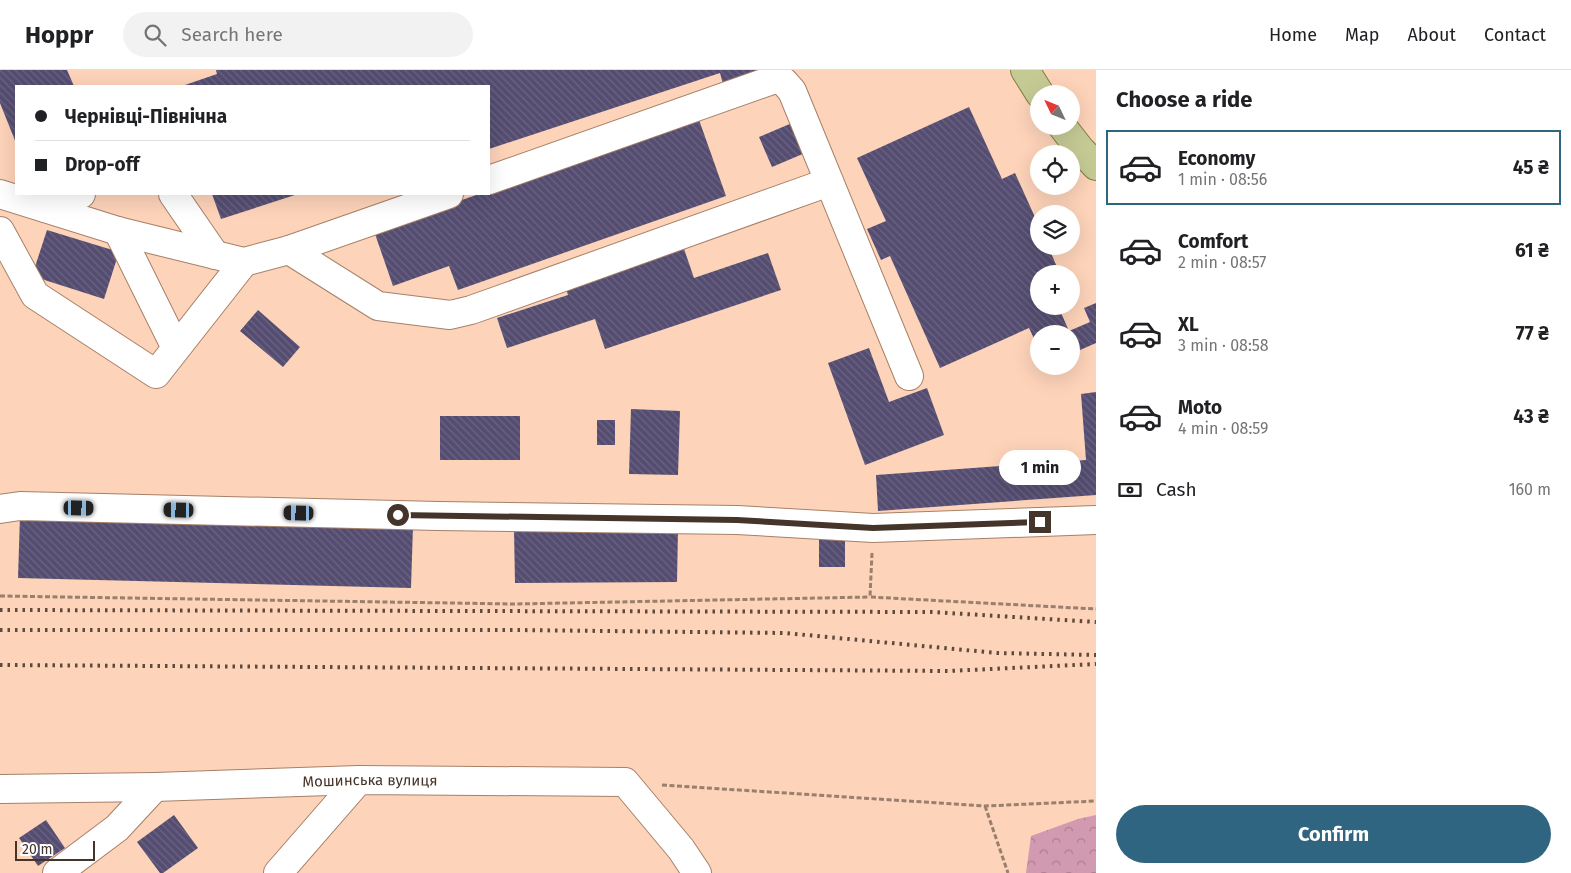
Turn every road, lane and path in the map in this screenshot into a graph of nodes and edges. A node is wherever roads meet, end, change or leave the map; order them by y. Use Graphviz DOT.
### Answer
graph roads {
  1 [pos="1025,70"];
  2 [pos="779,75"];
  3 [pos="1034,85"];
  4 [pos="1069,135"];
  5 [pos="1096,166"];
  6 [pos="490,180"];
  7 [pos="829,182"];
  8 [pos="0,194"];
  9 [pos="78,195"];
  10 [pos="174,195"];
  11 [pos="446,195"];
  12 [pos="44,208"];
  13 [pos="0,231"];
  14 [pos="118,231"];
  15 [pos="289,250"];
  16 [pos="214,255"];
  17 [pos="244,262"];
  18 [pos="176,348"];
  19 [pos="908,376"];
  20 [pos="0,509"];
  21 [pos="1096,520"];
  22 [pos="873,528"];
  23 [pos="0,596"];
  24 [pos="870,597"];
  25 [pos="1096,609"];
  26 [pos="359,780"];
  27 [pos="624,782"];
  28 [pos="155,787"];
  29 [pos="0,789"];
  30 [pos="1096,801"];
  31 [pos="985,806"];
  32 [pos="57,873"];
  33 [pos="278,873"];
  34 [pos="697,873"];
  35 [pos="1008,873"];
  1 -- 3 [label="main road"];
  2 -- 6 [label="street"];
  2 -- 7 [label="street"];
  4 -- 5 [label="main road"];
  7 -- 15 [label="street"];
  7 -- 19 [label="street"];
  8 -- 12 [label="street"];
  9 -- 12 [label="street"];
  10 -- 16 [label="street"];
  11 -- 15 [label="street"];
  12 -- 14 [label="street"];
  13 -- 18 [label="street"];
  14 -- 16 [label="street"];
  14 -- 18 [label="street"];
  15 -- 17 [label="street"];
  16 -- 17 [label="street"];
  17 -- 18 [label="street"];
  20 -- 22 [label="street"];
  21 -- 22 [label="street"];
  22 -- 24 [label="path"];
  23 -- 24 [label="path"];
  24 -- 25 [label="path"];
  26 -- 27 [label="street, Мошинська вулиця"];
  26 -- 28 [label="street, Мошинська вулиця"];
  26 -- 33 [label="street"];
  27 -- 31 [label="path"];
  27 -- 34 [label="street"];
  28 -- 29 [label="street, Мошинська вулиця"];
  28 -- 32 [label="street"];
  30 -- 31 [label="path"];
  31 -- 35 [label="path"];
}
